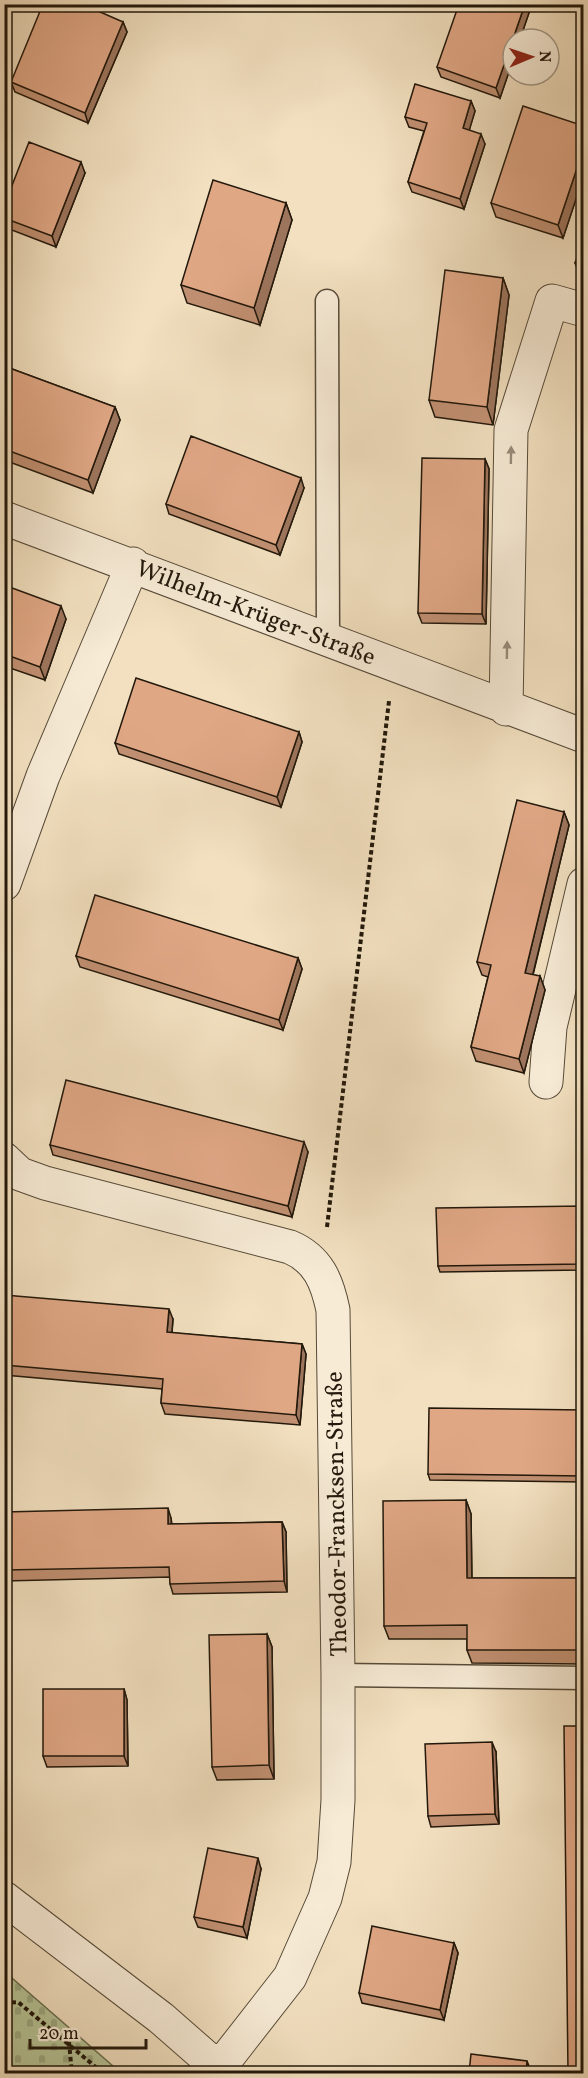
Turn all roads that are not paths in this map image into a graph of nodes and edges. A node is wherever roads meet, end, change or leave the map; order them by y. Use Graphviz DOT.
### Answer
graph roads {
  1 [pos="327,301"];
  2 [pos="584,310"];
  3 [pos="4,518"];
  4 [pos="133,564"];
  5 [pos="328,642"];
  6 [pos="506,709"];
  7 [pos="584,736"];
  8 [pos="4,884"];
  9 [pos="584,884"];
  10 [pos="546,1083"];
  11 [pos="4,1159"];
  12 [pos="338,1675"];
  13 [pos="584,1678"];
  14 [pos="4,1898"];
  15 [pos="222,2071"];
  1 -- 5 [label="lane"];
  6 -- 2 [label="street, one-way"];
  3 -- 4 [label="street, Wilhelm-Krüger-Straße"];
  4 -- 5 [label="street, Wilhelm-Krüger-Straße"];
  4 -- 8 [label="street"];
  5 -- 6 [label="street, Wilhelm-Krüger-Straße"];
  6 -- 7 [label="street, Wilhelm-Krüger-Straße"];
  9 -- 10 [label="street"];
  11 -- 12 [label="street, Theodor-Francksen-Straße"];
  12 -- 13 [label="lane"];
  12 -- 15 [label="street, Theodor-Francksen-Straße"];
  14 -- 15 [label="street"];
}
